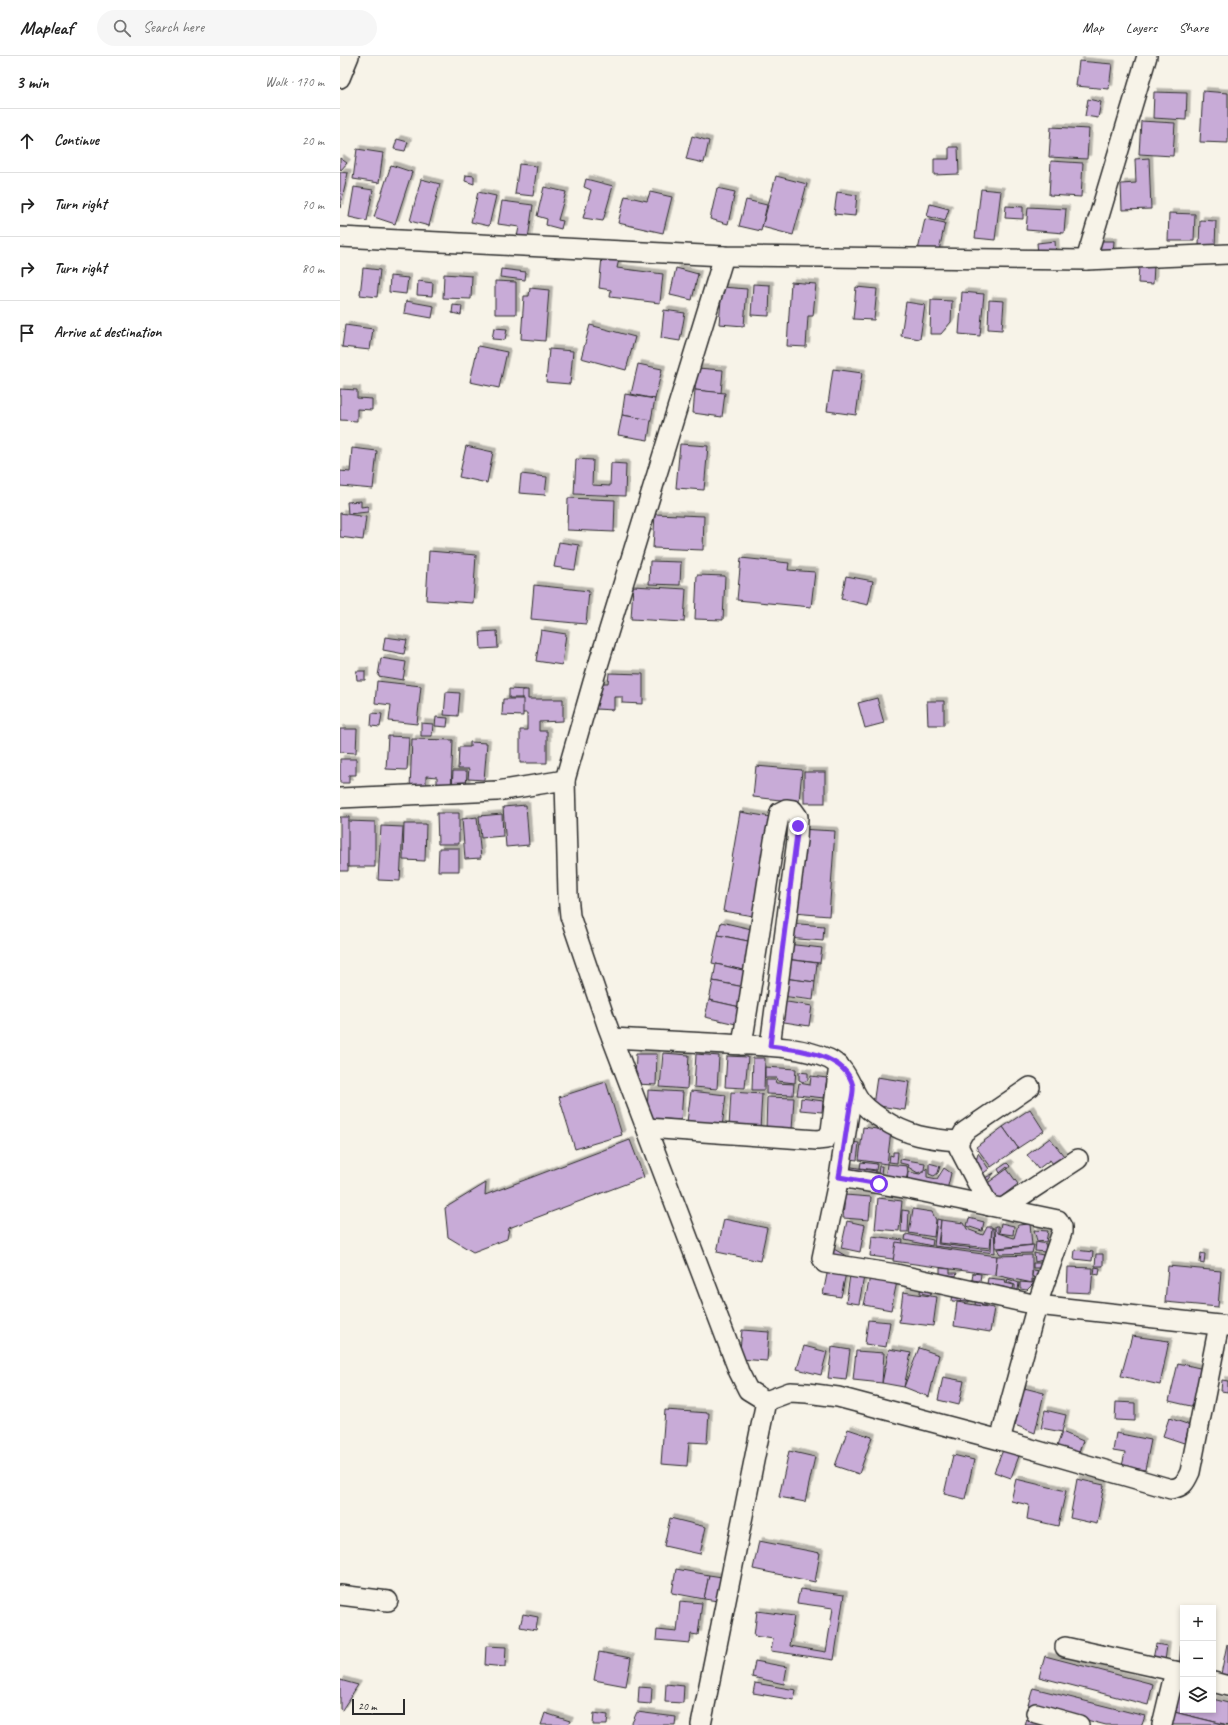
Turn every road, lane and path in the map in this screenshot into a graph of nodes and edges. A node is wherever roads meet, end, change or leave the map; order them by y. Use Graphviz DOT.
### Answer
graph roads {
  1 [pos="349,56"];
  2 [pos="1147,56"];
  3 [pos="340,78"];
  4 [pos="340,237"];
  5 [pos="1228,254"];
  6 [pos="724,256"];
  7 [pos="1086,260"];
  8 [pos="566,780"];
  9 [pos="340,798"];
  10 [pos="612,1038"];
  11 [pos="742,1045"];
  12 [pos="770,1046"];
  13 [pos="839,1065"];
  14 [pos="853,1087"];
  15 [pos="1030,1087"];
  16 [pos="647,1128"];
  17 [pos="959,1140"];
  18 [pos="1078,1159"];
  19 [pos="839,1177"];
  20 [pos="996,1207"];
  21 [pos="1038,1305"];
  22 [pos="1224,1325"];
  23 [pos="766,1401"];
  24 [pos="1000,1440"];
  25 [pos="340,1595"];
  26 [pos="388,1601"];
  27 [pos="1065,1647"];
  28 [pos="1179,1672"];
  29 [pos="1216,1683"];
  30 [pos="1228,1686"];
  31 [pos="1036,1713"];
  32 [pos="701,1725"];
  33 [pos="1079,1725"];
  34 [pos="1162,1725"];
  1 -- 3 [label="street"];
  2 -- 7 [label="street"];
  4 -- 6 [label="street"];
  5 -- 7 [label="street"];
  6 -- 7 [label="street"];
  6 -- 8 [label="street"];
  8 -- 9 [label="street"];
  8 -- 10 [label="street"];
  10 -- 11 [label="street"];
  10 -- 16 [label="street"];
  11 -- 12 [label="street"];
  11 -- 12 [label="street"];
  12 -- 13 [label="street"];
  13 -- 14 [label="street"];
  13 -- 16 [label="street"];
  14 -- 17 [label="street"];
  14 -- 19 [label="street"];
  15 -- 17 [label="street"];
  16 -- 23 [label="street"];
  17 -- 20 [label="street"];
  18 -- 20 [label="street"];
  19 -- 20 [label="street"];
  19 -- 21 [label="street"];
  20 -- 21 [label="street"];
  21 -- 22 [label="street"];
  21 -- 24 [label="street"];
  22 -- 24 [label="street"];
  23 -- 24 [label="street"];
  23 -- 32 [label="street"];
  25 -- 26 [label="street"];
  27 -- 28 [label="street"];
  28 -- 34 [label="street"];
  29 -- 30 [label="street"];
  31 -- 33 [label="street"];
}
